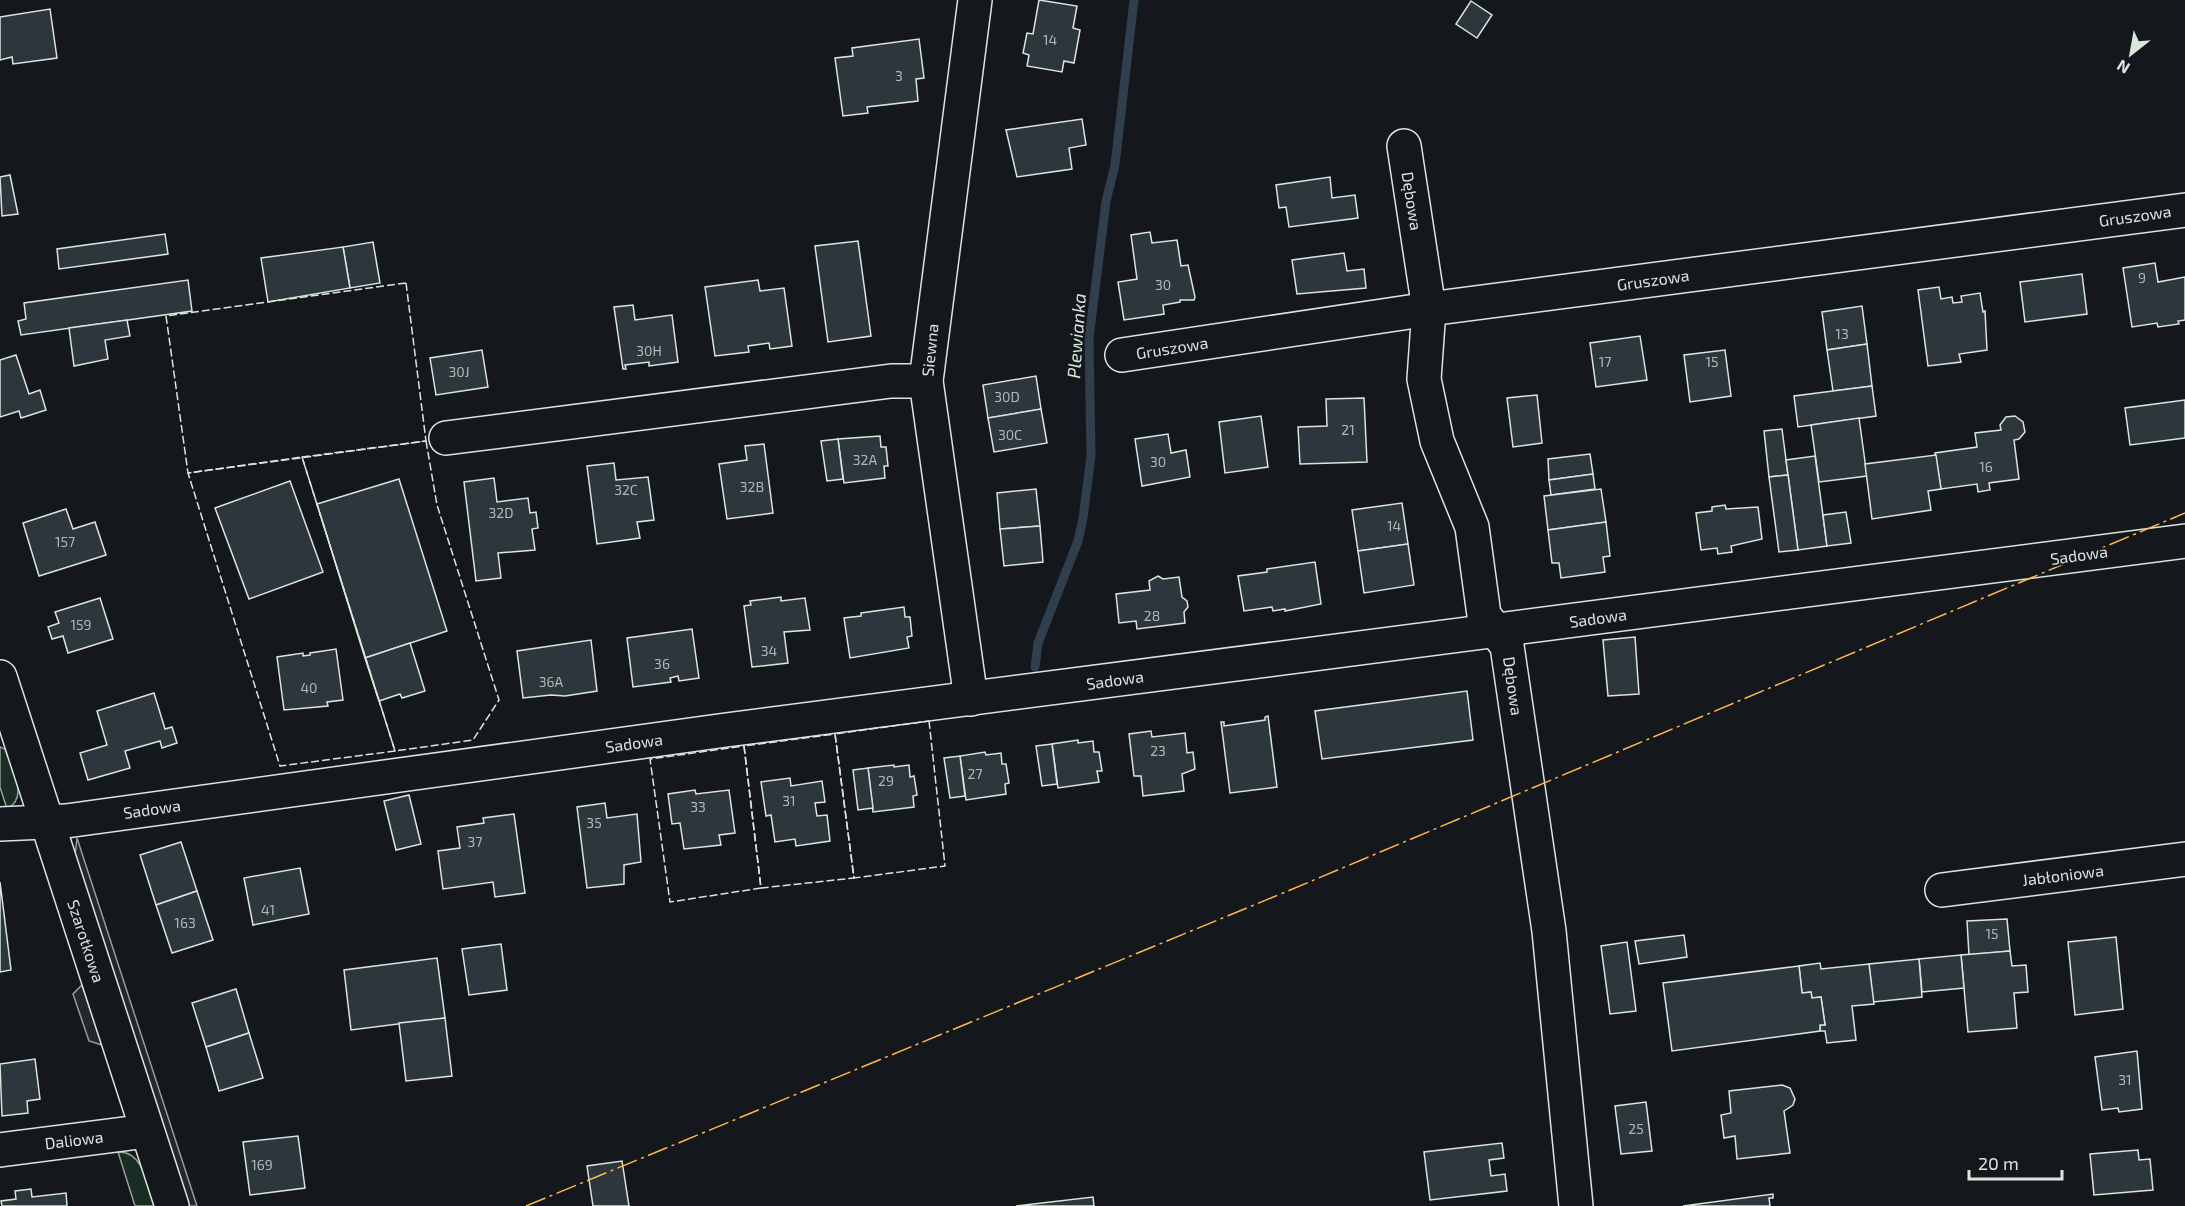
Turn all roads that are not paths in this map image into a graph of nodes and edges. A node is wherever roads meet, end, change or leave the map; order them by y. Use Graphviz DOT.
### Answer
graph roads {
  1 [pos="975,0"];
  2 [pos="1404,146"];
  3 [pos="2185,210"];
  4 [pos="1429,309"];
  5 [pos="1122,355"];
  6 [pos="926,381"];
  7 [pos="446,438"];
  8 [pos="2185,541"];
  9 [pos="1497,631"];
  10 [pos="0,677"];
  11 [pos="970,699"];
  12 [pos="46,821"];
  13 [pos="0,824"];
  14 [pos="2185,859"];
  15 [pos="1942,891"];
  16 [pos="147,1131"];
  17 [pos="0,1150"];
  18 [pos="172,1206"];
  19 [pos="1576,1206"];
  1 -- 6 [label="street, Siewna"];
  2 -- 4 [label="street, Dębowa"];
  3 -- 4 [label="street, Gruszowa"];
  4 -- 5 [label="street, Gruszowa"];
  4 -- 9 [label="street, Dębowa"];
  6 -- 7 [label="street"];
  6 -- 11 [label="street, Siewna"];
  8 -- 9 [label="street, Sadowa"];
  9 -- 11 [label="street, Sadowa"];
  9 -- 19 [label="street, Dębowa"];
  10 -- 12 [label="street, Szarotkowa"];
  11 -- 12 [label="street, Sadowa"];
  12 -- 13 [label="street, Sadowa"];
  12 -- 16 [label="street, Szarotkowa"];
  14 -- 15 [label="street, Jabłoniowa"];
  16 -- 17 [label="street, Daliowa"];
  16 -- 18 [label="street, Szarotkowa"];
}
